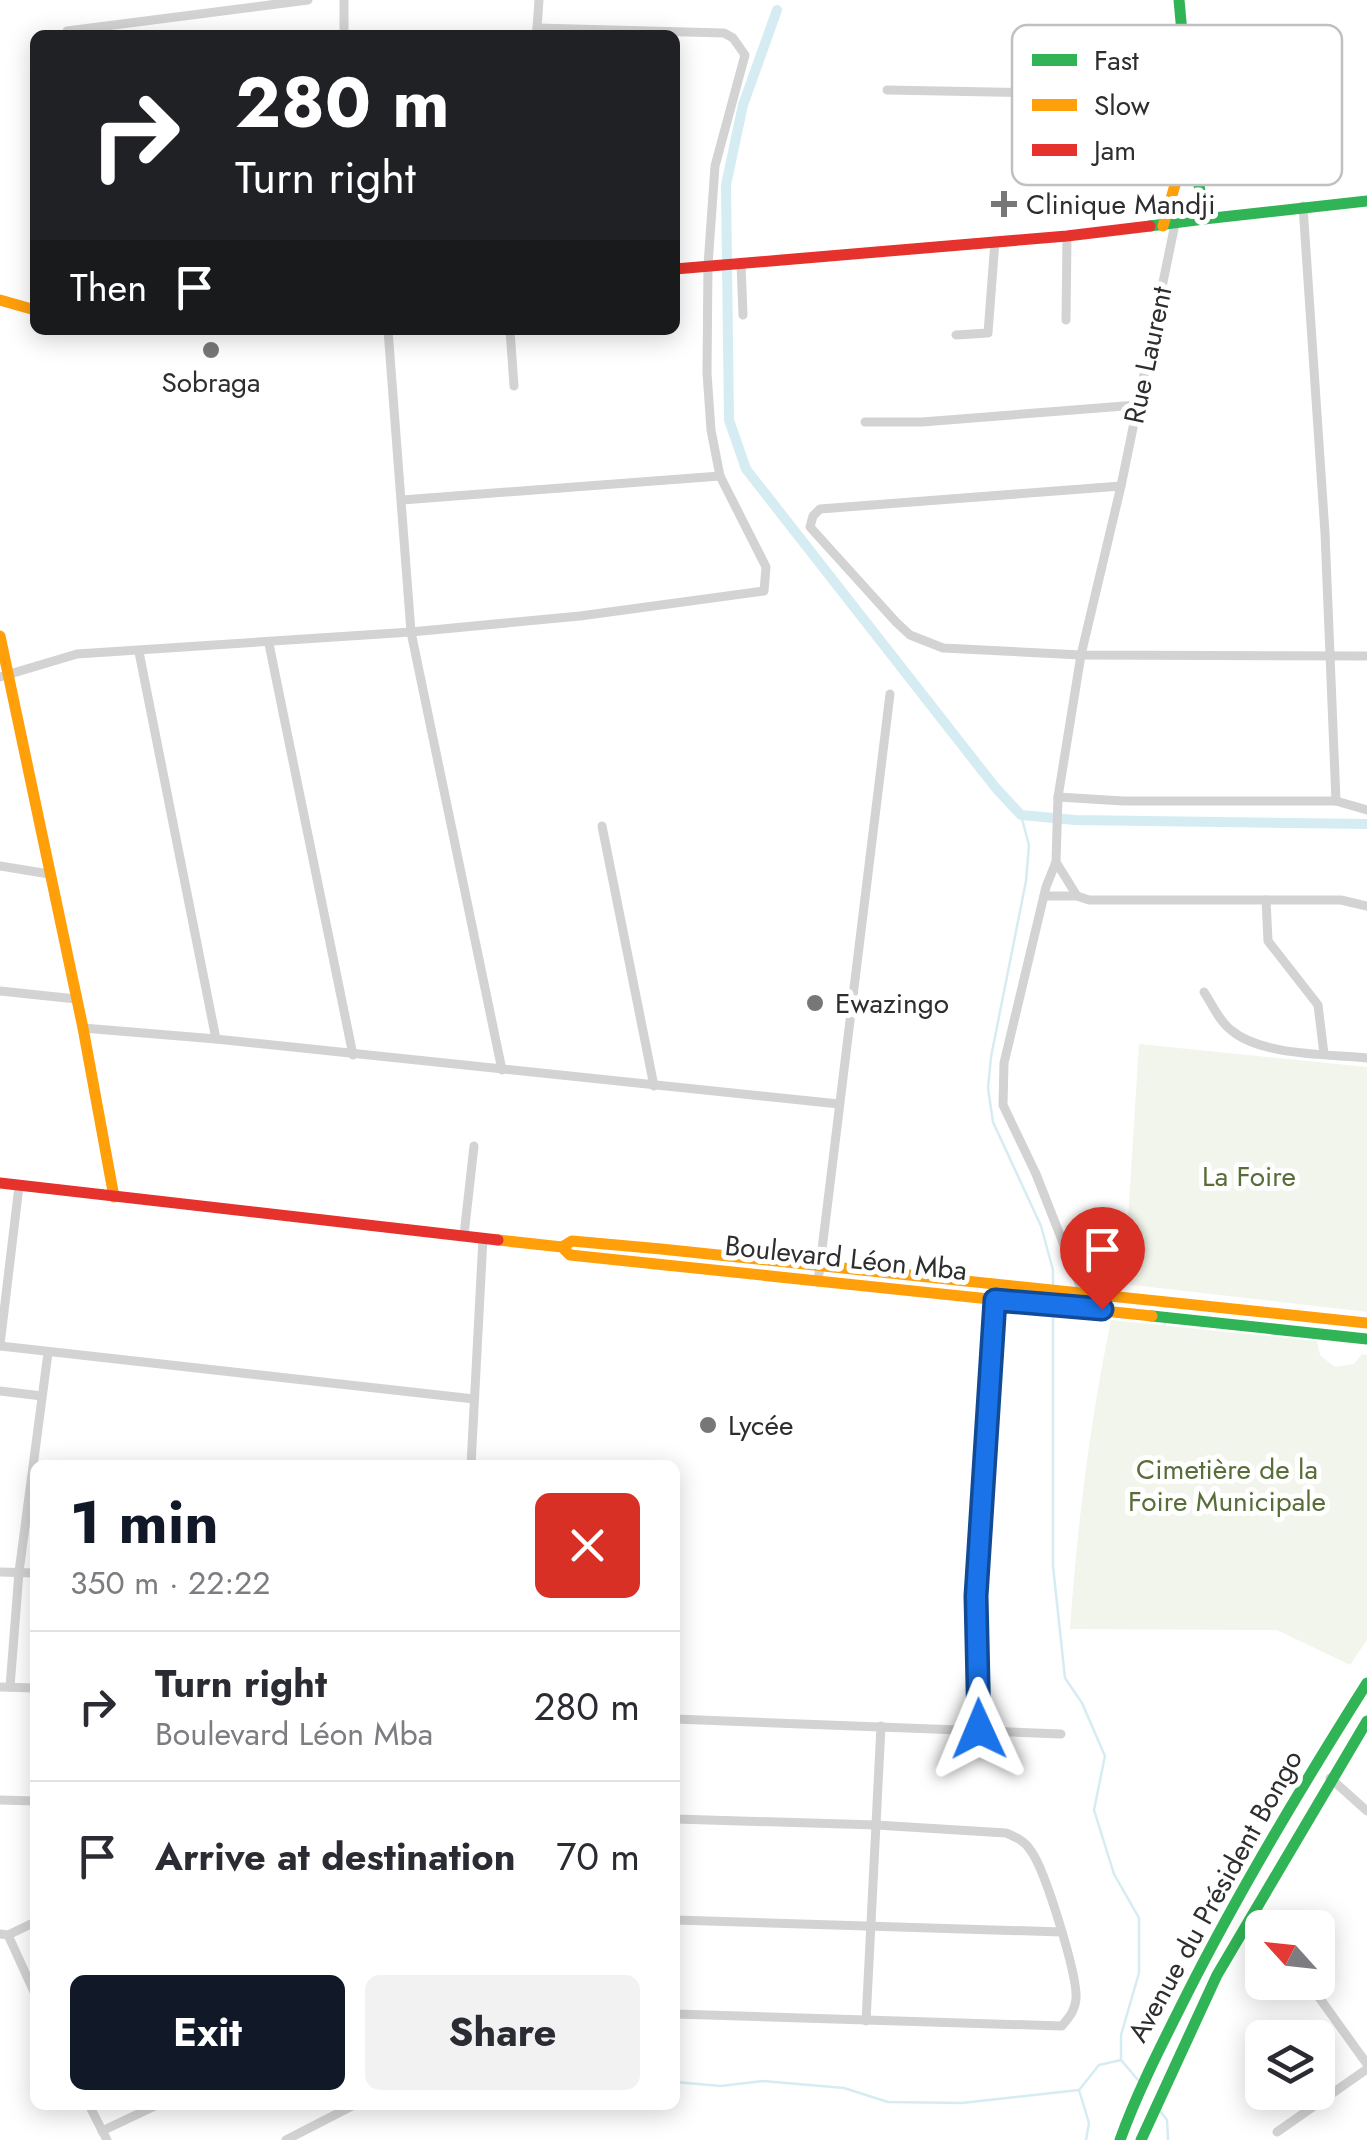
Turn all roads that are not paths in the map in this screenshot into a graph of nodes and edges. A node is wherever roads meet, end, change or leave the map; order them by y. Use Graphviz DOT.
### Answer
graph roads {
  1 [pos="308,0"];
  2 [pos="344,0"];
  3 [pos="539,0"];
  4 [pos="1180,0"];
  5 [pos="1182,25"];
  6 [pos="74,30"];
  7 [pos="344,30"];
  8 [pos="537,30"];
  9 [pos="680,33"];
  10 [pos="887,90"];
  11 [pos="1012,93"];
  12 [pos="1178,185"];
  13 [pos="1199,185"];
  14 [pos="1367,201"];
  15 [pos="1303,206"];
  16 [pos="1204,219"];
  17 [pos="1169,225"];
  18 [pos="1067,236"];
  19 [pos="995,241"];
  20 [pos="738,263"];
  21 [pos="711,264"];
  22 [pos="680,268"];
  23 [pos="0,300"];
  24 [pos="30,309"];
  25 [pos="743,315"];
  26 [pos="1066,320"];
  27 [pos="388,335"];
  28 [pos="510,335"];
  29 [pos="956,335"];
  30 [pos="514,386"];
  31 [pos="1138,405"];
  32 [pos="865,422"];
  33 [pos="720,476"];
  34 [pos="1121,486"];
  35 [pos="402,500"];
  36 [pos="411,632"];
  37 [pos="0,636"];
  38 [pos="269,644"];
  39 [pos="139,652"];
  40 [pos="1332,655"];
  41 [pos="1081,656"];
  42 [pos="1367,656"];
  43 [pos="4,675"];
  44 [pos="890,694"];
  45 [pos="1058,801"];
  46 [pos="1336,801"];
  47 [pos="1367,810"];
  48 [pos="602,826"];
  49 [pos="1056,862"];
  50 [pos="0,866"];
  51 [pos="49,874"];
  52 [pos="1044,896"];
  53 [pos="1076,896"];
  54 [pos="1266,900"];
  55 [pos="1367,906"];
  56 [pos="0,991"];
  57 [pos="1204,992"];
  58 [pos="76,999"];
  59 [pos="83,1028"];
  60 [pos="216,1038"];
  61 [pos="353,1054"];
  62 [pos="1324,1054"];
  63 [pos="1367,1058"];
  64 [pos="502,1070"];
  65 [pos="654,1086"];
  66 [pos="839,1104"];
  67 [pos="474,1146"];
  68 [pos="0,1184"];
  69 [pos="19,1186"];
  70 [pos="114,1197"];
  71 [pos="464,1235"];
  72 [pos="483,1238"];
  73 [pos="562,1247"];
  74 [pos="820,1264"];
  75 [pos="818,1282"];
  76 [pos="1082,1291"];
  77 [pos="995,1300"];
  78 [pos="1367,1323"];
  79 [pos="1367,1339"];
  80 [pos="0,1345"];
  81 [pos="48,1353"];
  82 [pos="0,1392"];
  83 [pos="42,1396"];
  84 [pos="474,1398"];
  85 [pos="34,1460"];
  86 [pos="471,1460"];
  87 [pos="30,1492"];
  88 [pos="0,1572"];
  89 [pos="20,1572"];
  90 [pos="30,1573"];
  91 [pos="1367,1684"];
  92 [pos="5,1687"];
  93 [pos="30,1688"];
  94 [pos="680,1719"];
  95 [pos="1367,1721"];
  96 [pos="881,1726"];
  97 [pos="979,1729"];
  98 [pos="1060,1734"];
  99 [pos="1330,1778"];
  100 [pos="0,1800"];
  101 [pos="30,1802"];
  102 [pos="1367,1812"];
  103 [pos="680,1819"];
  104 [pos="876,1825"];
  105 [pos="1254,1910"];
  106 [pos="680,1920"];
  107 [pos="30,1924"];
  108 [pos="1245,1926"];
  109 [pos="871,1927"];
  110 [pos="1062,1932"];
  111 [pos="4,1935"];
  112 [pos="30,1984"];
  113 [pos="1320,2000"];
  114 [pos="680,2014"];
  115 [pos="866,2021"];
  116 [pos="1367,2067"];
  117 [pos="92,2110"];
  118 [pos="148,2110"];
  119 [pos="344,2110"];
  120 [pos="1277,2132"];
  121 [pos="104,2135"];
  122 [pos="286,2140"];
  123 [pos="1120,2140"];
  124 [pos="1141,2140"];
  1 -- 6 [label="street"];
  2 -- 7 [label="street"];
  3 -- 8 [label="street"];
  4 -- 5 [label="street"];
  9 -- 21 [label="street"];
  10 -- 11 [label="street"];
  12 -- 17 [label="street"];
  13 -- 16 [label="street"];
  14 -- 15 [label="street"];
  15 -- 16 [label="street"];
  15 -- 40 [label="street"];
  16 -- 17 [label="street"];
  17 -- 18 [label="street"];
  17 -- 31 [label="street, Rue Laurent"];
  18 -- 19 [label="street"];
  18 -- 26 [label="street"];
  19 -- 20 [label="street"];
  19 -- 29 [label="street"];
  20 -- 21 [label="street"];
  20 -- 25 [label="street"];
  21 -- 22 [label="street"];
  21 -- 33 [label="street"];
  23 -- 24 [label="street"];
  27 -- 35 [label="street"];
  28 -- 30 [label="street"];
  31 -- 32 [label="street"];
  31 -- 34 [label="street, Rue Laurent"];
  33 -- 35 [label="street"];
  33 -- 36 [label="street"];
  34 -- 41 [label="street, Rue Laurent"];
  34 -- 41 [label="street"];
  35 -- 36 [label="street"];
  36 -- 38 [label="street"];
  36 -- 64 [label="street"];
  37 -- 43 [label="street"];
  38 -- 39 [label="street"];
  38 -- 61 [label="street"];
  39 -- 43 [label="street"];
  39 -- 60 [label="street"];
  40 -- 41 [label="street"];
  40 -- 42 [label="street"];
  40 -- 46 [label="street"];
  41 -- 45 [label="street, Rue Laurent"];
  43 -- 51 [label="street"];
  44 -- 66 [label="street"];
  45 -- 46 [label="street"];
  45 -- 49 [label="street, Rue Laurent"];
  46 -- 47 [label="street"];
  48 -- 65 [label="street"];
  49 -- 52 [label="street, Rue Laurent"];
  49 -- 53 [label="street"];
  50 -- 51 [label="street"];
  51 -- 58 [label="street"];
  52 -- 53 [label="street"];
  52 -- 76 [label="street, Rue Laurent"];
  53 -- 54 [label="street"];
  54 -- 55 [label="street"];
  54 -- 62 [label="street"];
  56 -- 58 [label="street"];
  57 -- 62 [label="street"];
  58 -- 59 [label="street"];
  59 -- 60 [label="street"];
  59 -- 70 [label="street"];
  60 -- 61 [label="street"];
  61 -- 64 [label="street"];
  62 -- 63 [label="street"];
  64 -- 65 [label="street"];
  65 -- 66 [label="street"];
  66 -- 74 [label="street"];
  67 -- 71 [label="street"];
  68 -- 69 [label="street, Boulevard Léon Mba"];
  69 -- 70 [label="street, Boulevard Léon Mba"];
  69 -- 80 [label="street"];
  70 -- 71 [label="street, Boulevard Léon Mba"];
  71 -- 72 [label="street, Boulevard Léon Mba"];
  72 -- 73 [label="street, Boulevard Léon Mba"];
  72 -- 84 [label="street"];
  73 -- 74 [label="street, Boulevard Léon Mba"];
  73 -- 75 [label="street, Boulevard Léon Mba"];
  74 -- 75 [label="street"];
  74 -- 76 [label="street, Boulevard Léon Mba"];
  75 -- 77 [label="street, Boulevard Léon Mba"];
  76 -- 78 [label="street, Boulevard Léon Mba"];
  77 -- 79 [label="street, Boulevard Léon Mba"];
  77 -- 97 [label="street"];
  80 -- 81 [label="street"];
  81 -- 83 [label="street"];
  81 -- 84 [label="street"];
  82 -- 83 [label="street"];
  83 -- 85 [label="street"];
  84 -- 86 [label="street"];
  87 -- 89 [label="street"];
  88 -- 89 [label="street"];
  89 -- 90 [label="street"];
  89 -- 92 [label="street"];
  91 -- 123 [label="street, Avenue du Président Bongo"];
  92 -- 93 [label="street"];
  94 -- 96 [label="street"];
  95 -- 99 [label="street, Avenue du Président Bongo"];
  96 -- 97 [label="street"];
  96 -- 104 [label="street"];
  97 -- 98 [label="street"];
  99 -- 102 [label="street"];
  99 -- 105 [label="street, Avenue du Président Bongo"];
  100 -- 101 [label="street"];
  103 -- 104 [label="street"];
  104 -- 109 [label="street"];
  104 -- 110 [label="street"];
  106 -- 109 [label="street"];
  107 -- 111 [label="street"];
  108 -- 124 [label="street, Avenue du Président Bongo"];
  109 -- 110 [label="street"];
  109 -- 115 [label="street"];
  110 -- 115 [label="street"];
  111 -- 112 [label="street"];
  113 -- 116 [label="street"];
  114 -- 115 [label="street"];
  116 -- 120 [label="street"];
  117 -- 121 [label="street"];
  118 -- 121 [label="street"];
  119 -- 122 [label="street"];
}
